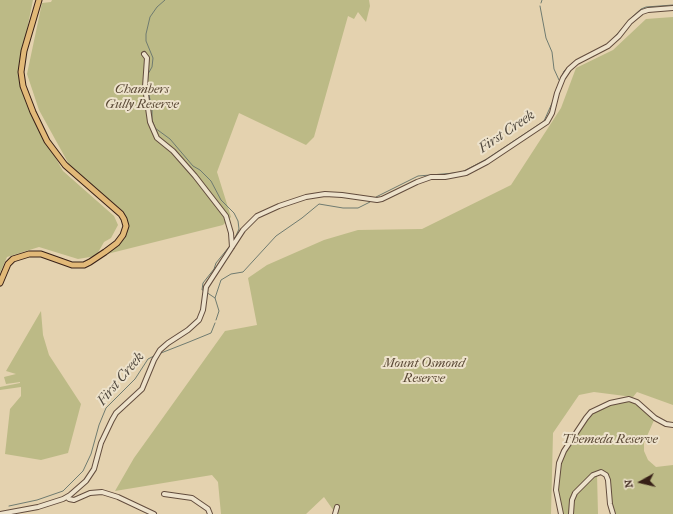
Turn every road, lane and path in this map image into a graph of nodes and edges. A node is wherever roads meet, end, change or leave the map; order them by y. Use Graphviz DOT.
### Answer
graph roads {
  1 [pos="39,0"];
  2 [pos="673,8"];
  3 [pos="144,54"];
  4 [pos="232,248"];
  5 [pos="0,283"];
  6 [pos="673,425"];
  7 [pos="177,491"];
  8 [pos="164,494"];
  9 [pos="176,496"];
  10 [pos="67,497"];
  11 [pos="337,507"];
  12 [pos="0,514"];
  13 [pos="154,514"];
  14 [pos="210,514"];
  15 [pos="335,514"];
  16 [pos="561,514"];
  17 [pos="572,514"];
  18 [pos="613,514"];
  1 -- 5 [label="main road"];
  2 -- 4 [label="street"];
  3 -- 4 [label="street"];
  4 -- 10 [label="street"];
  6 -- 16 [label="street"];
  7 -- 9 [label="street"];
  8 -- 9 [label="street"];
  9 -- 14 [label="street"];
  10 -- 12 [label="street"];
  10 -- 13 [label="street"];
  11 -- 15 [label="street"];
  17 -- 18 [label="street"];
}
